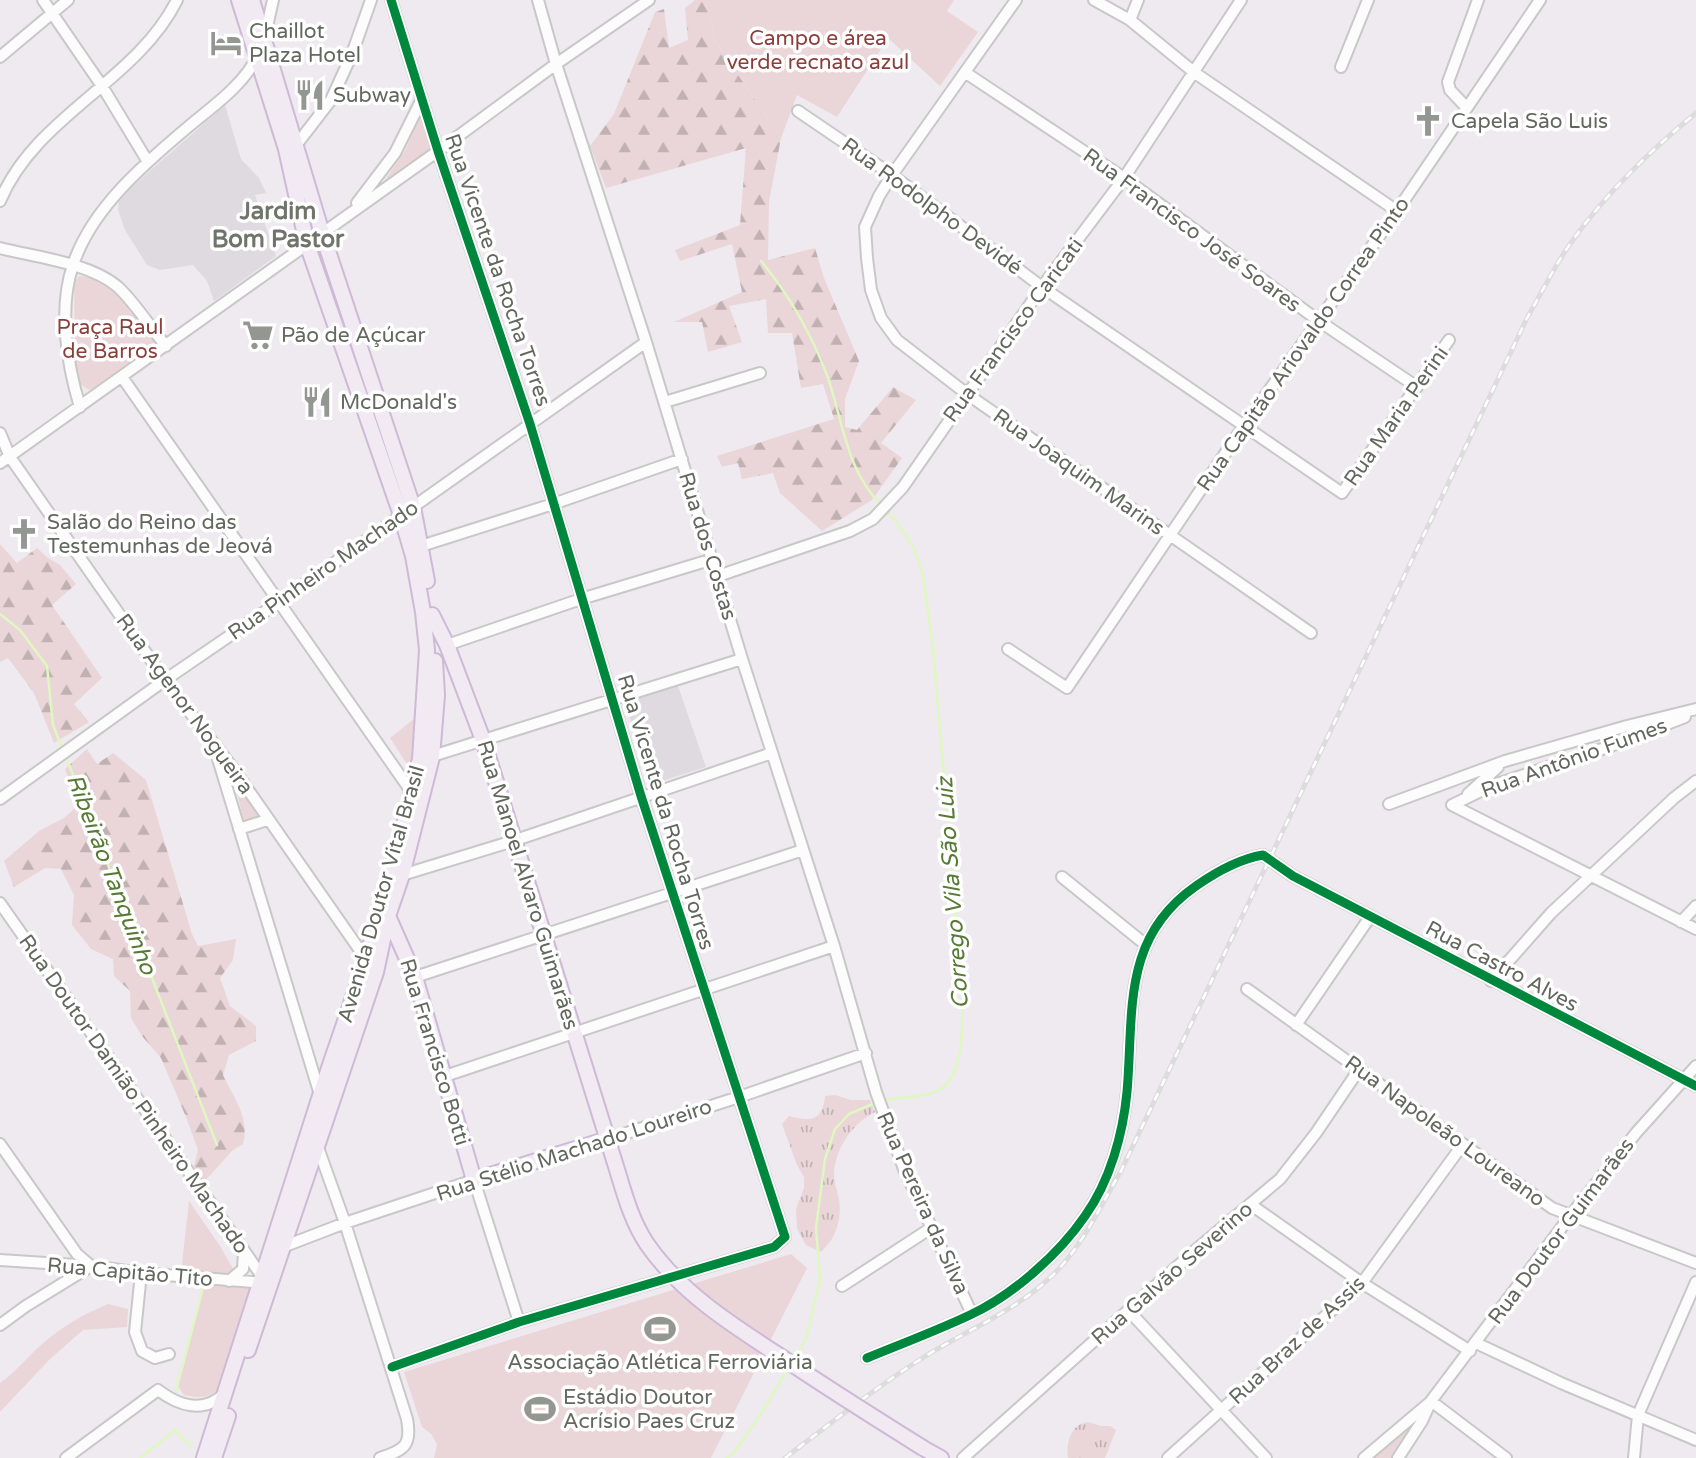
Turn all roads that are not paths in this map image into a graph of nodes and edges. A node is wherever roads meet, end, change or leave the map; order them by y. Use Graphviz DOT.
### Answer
graph roads {
  1 [pos="43,0"];
  2 [pos="68,0"];
  3 [pos="177,0"];
  4 [pos="239,0"];
  5 [pos="253,0"];
  6 [pos="273,0"];
  7 [pos="371,0"];
  8 [pos="391,0"];
  9 [pos="538,0"];
  10 [pos="649,0"];
  11 [pos="1016,0"];
  12 [pos="1094,0"];
  13 [pos="1138,0"];
  14 [pos="1241,0"];
  15 [pos="1368,0"];
  16 [pos="1478,0"];
  17 [pos="1540,0"];
  18 [pos="53,14"];
  19 [pos="1130,20"];
  20 [pos="264,40"];
  21 [pos="0,57"];
  22 [pos="256,59"];
  23 [pos="556,64"];
  24 [pos="1341,66"];
  25 [pos="966,73"];
  26 [pos="1195,73"];
  27 [pos="102,86"];
  28 [pos="422,99"];
  29 [pos="1466,107"];
  30 [pos="798,111"];
  31 [pos="291,146"];
  32 [pos="438,151"];
  33 [pos="148,162"];
  34 [pos="892,175"];
  35 [pos="1124,178"];
  36 [pos="0,201"];
  37 [pos="1397,211"];
  38 [pos="348,213"];
  39 [pos="322,233"];
  40 [pos="307,244"];
  41 [pos="0,248"];
  42 [pos="72,266"];
  43 [pos="1042,287"];
  44 [pos="1319,321"];
  45 [pos="1449,340"];
  46 [pos="646,342"];
  47 [pos="166,346"];
  48 [pos="760,373"];
  49 [pos="122,377"];
  50 [pos="1417,387"];
  51 [pos="967,394"];
  52 [pos="665,402"];
  53 [pos="80,407"];
  54 [pos="530,424"];
  55 [pos="1243,427"];
  56 [pos="0,433"];
  57 [pos="682,459"];
  58 [pos="5,460"];
  59 [pos="1342,493"];
  60 [pos="554,504"];
  61 [pos="407,511"];
  62 [pos="1170,536"];
  63 [pos="421,546"];
  64 [pos="713,559"];
  65 [pos="718,576"];
  66 [pos="581,600"];
  67 [pos="279,602"];
  68 [pos="432,615"];
  69 [pos="1311,633"];
  70 [pos="447,645"];
  71 [pos="1008,649"];
  72 [pos="742,659"];
  73 [pos="165,680"];
  74 [pos="612,699"];
  75 [pos="1696,710"];
  76 [pos="483,740"];
  77 [pos="213,743"];
  78 [pos="772,753"];
  79 [pos="426,758"];
  80 [pos="1505,761"];
  81 [pos="235,771"];
  82 [pos="1696,781"];
  83 [pos="226,785"];
  84 [pos="412,793"];
  85 [pos="641,796"];
  86 [pos="1466,797"];
  87 [pos="0,800"];
  88 [pos="1388,804"];
  89 [pos="421,805"];
  90 [pos="267,820"];
  91 [pos="239,829"];
  92 [pos="513,841"];
  93 [pos="803,850"];
  94 [pos="402,874"];
  95 [pos="1591,875"];
  96 [pos="1062,877"];
  97 [pos="672,894"];
  98 [pos="0,903"];
  99 [pos="1696,906"];
  100 [pos="385,910"];
  101 [pos="1370,917"];
  102 [pos="1681,922"];
  103 [pos="1696,929"];
  104 [pos="543,934"];
  105 [pos="1146,945"];
  106 [pos="834,946"];
  107 [pos="366,960"];
  108 [pos="376,972"];
  109 [pos="415,977"];
  110 [pos="1491,981"];
  111 [pos="1247,989"];
  112 [pos="704,991"];
  113 [pos="1296,1025"];
  114 [pos="575,1033"];
  115 [pos="866,1054"];
  116 [pos="310,1059"];
  117 [pos="1696,1066"];
  118 [pos="336,1068"];
  119 [pos="1360,1068"];
  120 [pos="445,1076"];
  121 [pos="1685,1080"];
  122 [pos="1696,1086"];
  123 [pos="876,1092"];
  124 [pos="739,1097"];
  125 [pos="321,1098"];
  126 [pos="311,1130"];
  127 [pos="608,1139"];
  128 [pos="0,1143"];
  129 [pos="1463,1144"];
  130 [pos="318,1146"];
  131 [pos="474,1180"];
  132 [pos="1250,1204"];
  133 [pos="1571,1215"];
  134 [pos="345,1223"];
  135 [pos="931,1228"];
  136 [pos="277,1249"];
  137 [pos="244,1251"];
  138 [pos="0,1260"];
  139 [pos="1696,1263"];
  140 [pos="91,1266"];
  141 [pos="141,1273"];
  142 [pos="267,1279"];
  143 [pos="229,1281"];
  144 [pos="1696,1282"];
  145 [pos="1362,1283"];
  146 [pos="842,1286"];
  147 [pos="1129,1311"];
  148 [pos="972,1314"];
  149 [pos="519,1322"];
  150 [pos="0,1325"];
  151 [pos="1473,1347"];
  152 [pos="169,1354"];
  153 [pos="867,1358"];
  154 [pos="392,1367"];
  155 [pos="225,1392"];
  156 [pos="1431,1401"];
  157 [pos="1222,1411"];
  158 [pos="1638,1415"];
  159 [pos="1696,1440"];
  160 [pos="216,1453"];
  161 [pos="66,1458"];
  162 [pos="204,1458"];
  163 [pos="380,1458"];
  164 [pos="942,1458"];
  165 [pos="963,1458"];
  166 [pos="1167,1458"];
  167 [pos="1266,1458"];
  168 [pos="1364,1458"];
  169 [pos="1398,1458"];
  170 [pos="1506,1458"];
  171 [pos="1634,1458"];
  1 -- 18 [label="street"];
  2 -- 18 [label="street"];
  3 -- 27 [label="street"];
  4 -- 22 [label="main road, Avenida Doutor Vital Brasil"];
  5 -- 20 [label="main road, Avenida Doutor Vital Brasil"];
  6 -- 20 [label="street"];
  7 -- 31 [label="street"];
  8 -- 28 [label="street, Rua Vicente da Rocha Torres"];
  9 -- 23 [label="street, Rua dos Costas"];
  10 -- 23 [label="street"];
  11 -- 25 [label="street, Rua Joaquim Marins"];
  12 -- 19 [label="street"];
  13 -- 19 [label="street"];
  14 -- 26 [label="street, Rua Francisco Caricati"];
  15 -- 24 [label="street"];
  16 -- 29 [label="street"];
  17 -- 29 [label="street, Rua Capitão Ariovaldo Correa Pinto"];
  18 -- 21 [label="street"];
  18 -- 27 [label="street"];
  19 -- 26 [label="street"];
  20 -- 22 [label="street"];
  20 -- 31 [label="main road, Avenida Doutor Vital Brasil"];
  22 -- 31 [label="main road, Avenida Doutor Vital Brasil"];
  22 -- 33 [label="street"];
  23 -- 32 [label="street"];
  23 -- 46 [label="street, Rua dos Costas"];
  25 -- 34 [label="street, Rua Joaquim Marins"];
  25 -- 35 [label="street, Rua Francisco José Soares"];
  26 -- 35 [label="street, Rua Francisco Caricati"];
  26 -- 37 [label="street"];
  27 -- 33 [label="street"];
  27 -- 36 [label="street"];
  28 -- 32 [label="street, Rua Vicente da Rocha Torres"];
  28 -- 38 [label="street"];
  29 -- 37 [label="street, Rua Capitão Ariovaldo Correa Pinto"];
  30 -- 34 [label="street, Rua Rodolpho Devidé"];
  31 -- 39 [label="main road, Avenida Doutor Vital Brasil"];
  31 -- 40 [label="main road, Avenida Doutor Vital Brasil"];
  32 -- 38 [label="street"];
  32 -- 54 [label="street, Rua Vicente da Rocha Torres"];
  33 -- 42 [label="street"];
  34 -- 43 [label="street, Rua Rodolpho Devidé"];
  34 -- 51 [label="street, Rua Joaquim Marins"];
  35 -- 43 [label="street, Rua Francisco Caricati"];
  35 -- 44 [label="street, Rua Francisco José Soares"];
  37 -- 44 [label="street, Rua Capitão Ariovaldo Correa Pinto"];
  38 -- 39 [label="street"];
  39 -- 40 [label="street"];
  39 -- 61 [label="main road, Avenida Doutor Vital Brasil"];
  40 -- 47 [label="street"];
  40 -- 61 [label="main road, Avenida Doutor Vital Brasil"];
  41 -- 42 [label="street"];
  42 -- 47 [label="street"];
  42 -- 53 [label="street"];
  43 -- 51 [label="street, Rua Francisco Caricati"];
  43 -- 55 [label="street, Rua Rodolpho Devidé"];
  44 -- 50 [label="street, Rua Francisco José Soares"];
  44 -- 55 [label="street, Rua Capitão Ariovaldo Correa Pinto"];
  45 -- 50 [label="street, Rua Maria Perini"];
  46 -- 52 [label="street, Rua dos Costas"];
  46 -- 54 [label="street, Rua Pinheiro Machado"];
  47 -- 49 [label="street"];
  48 -- 52 [label="street"];
  49 -- 53 [label="street"];
  49 -- 67 [label="street"];
  50 -- 59 [label="street, Rua Maria Perini"];
  51 -- 62 [label="street, Rua Joaquim Marins"];
  51 -- 65 [label="street, Rua Francisco Caricati"];
  52 -- 57 [label="street, Rua dos Costas"];
  53 -- 58 [label="street"];
  54 -- 60 [label="street, Rua Vicente da Rocha Torres"];
  54 -- 61 [label="street, Rua Pinheiro Machado"];
  55 -- 59 [label="street, Rua Rodolpho Devidé"];
  55 -- 62 [label="street, Rua Capitão Ariovaldo Correa Pinto"];
  56 -- 58 [label="street, Rua Agenor Nogueira"];
  57 -- 60 [label="street"];
  57 -- 64 [label="street, Rua dos Costas"];
  58 -- 73 [label="street, Rua Agenor Nogueira"];
  60 -- 63 [label="street"];
  60 -- 66 [label="street, Rua Vicente da Rocha Torres"];
  61 -- 63 [label="main road, Avenida Doutor Vital Brasil"];
  61 -- 67 [label="street, Rua Pinheiro Machado"];
  61 -- 79 [label="main road, Avenida Doutor Vital Brasil"];
  62 -- 69 [label="street, Rua Joaquim Marins"];
  62 -- 71 [label="street, Rua Capitão Ariovaldo Correa Pinto"];
  63 -- 68 [label="main road, Avenida Doutor Vital Brasil"];
  64 -- 65 [label="street, Rua dos Costas"];
  64 -- 66 [label="street"];
  65 -- 72 [label="street, Rua dos Costas"];
  66 -- 70 [label="street"];
  66 -- 74 [label="street, Rua Vicente da Rocha Torres"];
  67 -- 73 [label="street, Rua Pinheiro Machado"];
  67 -- 84 [label="street"];
  68 -- 70 [label="main road, Rua Manoel Alvaro Guimarães"];
  68 -- 79 [label="main road, Avenida Doutor Vital Brasil"];
  70 -- 76 [label="main road, Rua Manoel Alvaro Guimarães"];
  72 -- 74 [label="street"];
  72 -- 78 [label="street, Rua dos Costas"];
  73 -- 77 [label="street, Rua Agenor Nogueira"];
  73 -- 87 [label="street, Rua Pinheiro Machado"];
  74 -- 76 [label="street"];
  74 -- 85 [label="street, Rua Vicente da Rocha Torres"];
  75 -- 80 [label="street"];
  75 -- 86 [label="street, Rua Antônio Fumes"];
  76 -- 79 [label="street"];
  76 -- 92 [label="main road, Rua Manoel Alvaro Guimarães"];
  77 -- 81 [label="street, Rua Agenor Nogueira"];
  77 -- 83 [label="street"];
  78 -- 85 [label="street"];
  78 -- 93 [label="street, Rua dos Costas"];
  79 -- 84 [label="main road, Avenida Doutor Vital Brasil"];
  79 -- 89 [label="main road, Avenida Doutor Vital Brasil"];
  80 -- 86 [label="street"];
  80 -- 88 [label="street"];
  81 -- 83 [label="street"];
  81 -- 90 [label="street, Rua Agenor Nogueira"];
  82 -- 95 [label="street"];
  83 -- 91 [label="street"];
  84 -- 89 [label="street"];
  84 -- 100 [label="main road, Avenida Doutor Vital Brasil"];
  85 -- 92 [label="street"];
  85 -- 97 [label="street, Rua Vicente da Rocha Torres"];
  86 -- 95 [label="street, Rua Antônio Fumes"];
  89 -- 94 [label="main road, Avenida Doutor Vital Brasil"];
  90 -- 91 [label="street"];
  90 -- 107 [label="street, Rua Agenor Nogueira"];
  91 -- 116 [label="street"];
  92 -- 94 [label="street"];
  92 -- 104 [label="main road, Rua Manoel Alvaro Guimarães"];
  93 -- 97 [label="street"];
  93 -- 106 [label="street, Rua dos Costas"];
  94 -- 100 [label="main road, Avenida Doutor Vital Brasil"];
  95 -- 102 [label="street"];
  95 -- 110 [label="street"];
  96 -- 105 [label="street"];
  97 -- 104 [label="street"];
  97 -- 112 [label="street, Rua Vicente da Rocha Torres"];
  98 -- 137 [label="street, Rua Doutor Damião Pinheiro Machado"];
  99 -- 102 [label="street"];
  100 -- 107 [label="main road, Avenida Doutor Vital Brasil"];
  100 -- 108 [label="main road, Avenida Doutor Vital Brasil"];
  100 -- 109 [label="main road, Rua Francisco Botti"];
  101 -- 105 [label="street, Rua Castro Alves"];
  101 -- 110 [label="street, Rua Castro Alves"];
  101 -- 113 [label="street"];
  102 -- 103 [label="street"];
  104 -- 109 [label="street"];
  104 -- 114 [label="main road, Rua Manoel Alvaro Guimarães"];
  105 -- 148 [label="street, Rua Castro Alves"];
  106 -- 112 [label="street"];
  106 -- 115 [label="street, Rua dos Costas"];
  107 -- 108 [label="street, Rua Agenor Nogueira"];
  107 -- 118 [label="main road, Avenida Doutor Vital Brasil"];
  108 -- 118 [label="main road, Avenida Doutor Vital Brasil"];
  109 -- 120 [label="main road, Rua Francisco Botti"];
  110 -- 121 [label="street, Rua Castro Alves"];
  111 -- 113 [label="street, Rua Napoleão Loureano"];
  112 -- 114 [label="street"];
  112 -- 124 [label="street, Rua Vicente da Rocha Torres"];
  113 -- 119 [label="street, Rua Napoleão Loureano"];
  114 -- 120 [label="street"];
  114 -- 127 [label="main road, Rua Manoel Alvaro Guimarães"];
  115 -- 123 [label="street, Rua dos Costas"];
  115 -- 124 [label="street, Rua Stélio Machado Loureiro"];
  116 -- 118 [label="street"];
  116 -- 125 [label="street"];
  117 -- 121 [label="street, Rua Doutor Guimarães"];
  118 -- 125 [label="main road, Avenida Doutor Vital Brasil"];
  118 -- 130 [label="main road, Avenida Doutor Vital Brasil"];
  119 -- 129 [label="street, Rua Napoleão Loureano"];
  119 -- 132 [label="street, Rua Galvão Severino"];
  120 -- 131 [label="main road, Rua Francisco Botti"];
  121 -- 122 [label="street, Rua Castro Alves"];
  121 -- 133 [label="street, Rua Doutor Guimarães"];
  123 -- 135 [label="street, Rua Pereira da Silva"];
  124 -- 127 [label="street, Rua Stélio Machado Loureiro"];
  124 -- 149 [label="street, Rua Vicente da Rocha Torres"];
  125 -- 126 [label="main road, Avenida Doutor Vital Brasil"];
  126 -- 130 [label="street"];
  126 -- 136 [label="main road, Avenida Doutor Vital Brasil"];
  127 -- 131 [label="main road, Rua Stélio Machado Loureiro"];
  127 -- 164 [label="main road, Rua Manoel Alvaro Guimarães, bridge"];
  128 -- 140 [label="street"];
  129 -- 133 [label="street, Rua Napoleão Loureano"];
  129 -- 145 [label="street, Rua Braz de Assis"];
  130 -- 134 [label="street"];
  130 -- 136 [label="main road, Avenida Doutor Vital Brasil"];
  131 -- 134 [label="street, Rua Stélio Machado Loureiro"];
  131 -- 149 [label="street, Rua Francisco Botti"];
  132 -- 145 [label="street"];
  132 -- 147 [label="street, Rua Galvão Severino"];
  133 -- 139 [label="street, Rua Napoleão Loureano"];
  133 -- 151 [label="street, Rua Doutor Guimarães"];
  134 -- 136 [label="street, Rua Stélio Machado Loureiro"];
  134 -- 154 [label="street"];
  135 -- 146 [label="street"];
  135 -- 148 [label="street, Rua Pereira da Silva"];
  136 -- 142 [label="main road, Avenida Doutor Vital Brasil"];
  137 -- 142 [label="street, Rua Doutor Damião Pinheiro Machado"];
  137 -- 143 [label="street"];
  138 -- 140 [label="street, Rua Capitão Tito"];
  140 -- 141 [label="street, Rua Capitão Tito"];
  140 -- 150 [label="street"];
  141 -- 143 [label="street, Rua Capitão Tito"];
  141 -- 152 [label="street"];
  142 -- 143 [label="street, Rua Capitão Tito"];
  142 -- 155 [label="main road, Avenida Doutor Vital Brasil"];
  142 -- 160 [label="main road, Avenida Doutor Vital Brasil"];
  144 -- 158 [label="street"];
  145 -- 151 [label="street"];
  145 -- 157 [label="street, Rua Braz de Assis"];
  147 -- 157 [label="street"];
  147 -- 165 [label="street, Rua Galvão Severino"];
  148 -- 153 [label="street, Rua Castro Alves"];
  149 -- 154 [label="street, Rua Vicente da Rocha Torres"];
  151 -- 156 [label="street, Rua Doutor Guimarães"];
  151 -- 158 [label="street"];
  154 -- 163 [label="street"];
  155 -- 161 [label="street"];
  155 -- 162 [label="main road, Avenida Doutor Vital Brasil"];
  156 -- 168 [label="street"];
  156 -- 169 [label="street"];
  156 -- 170 [label="street"];
  157 -- 166 [label="street, Rua Braz de Assis"];
  157 -- 167 [label="street"];
  158 -- 159 [label="street"];
  158 -- 171 [label="street"];
}
